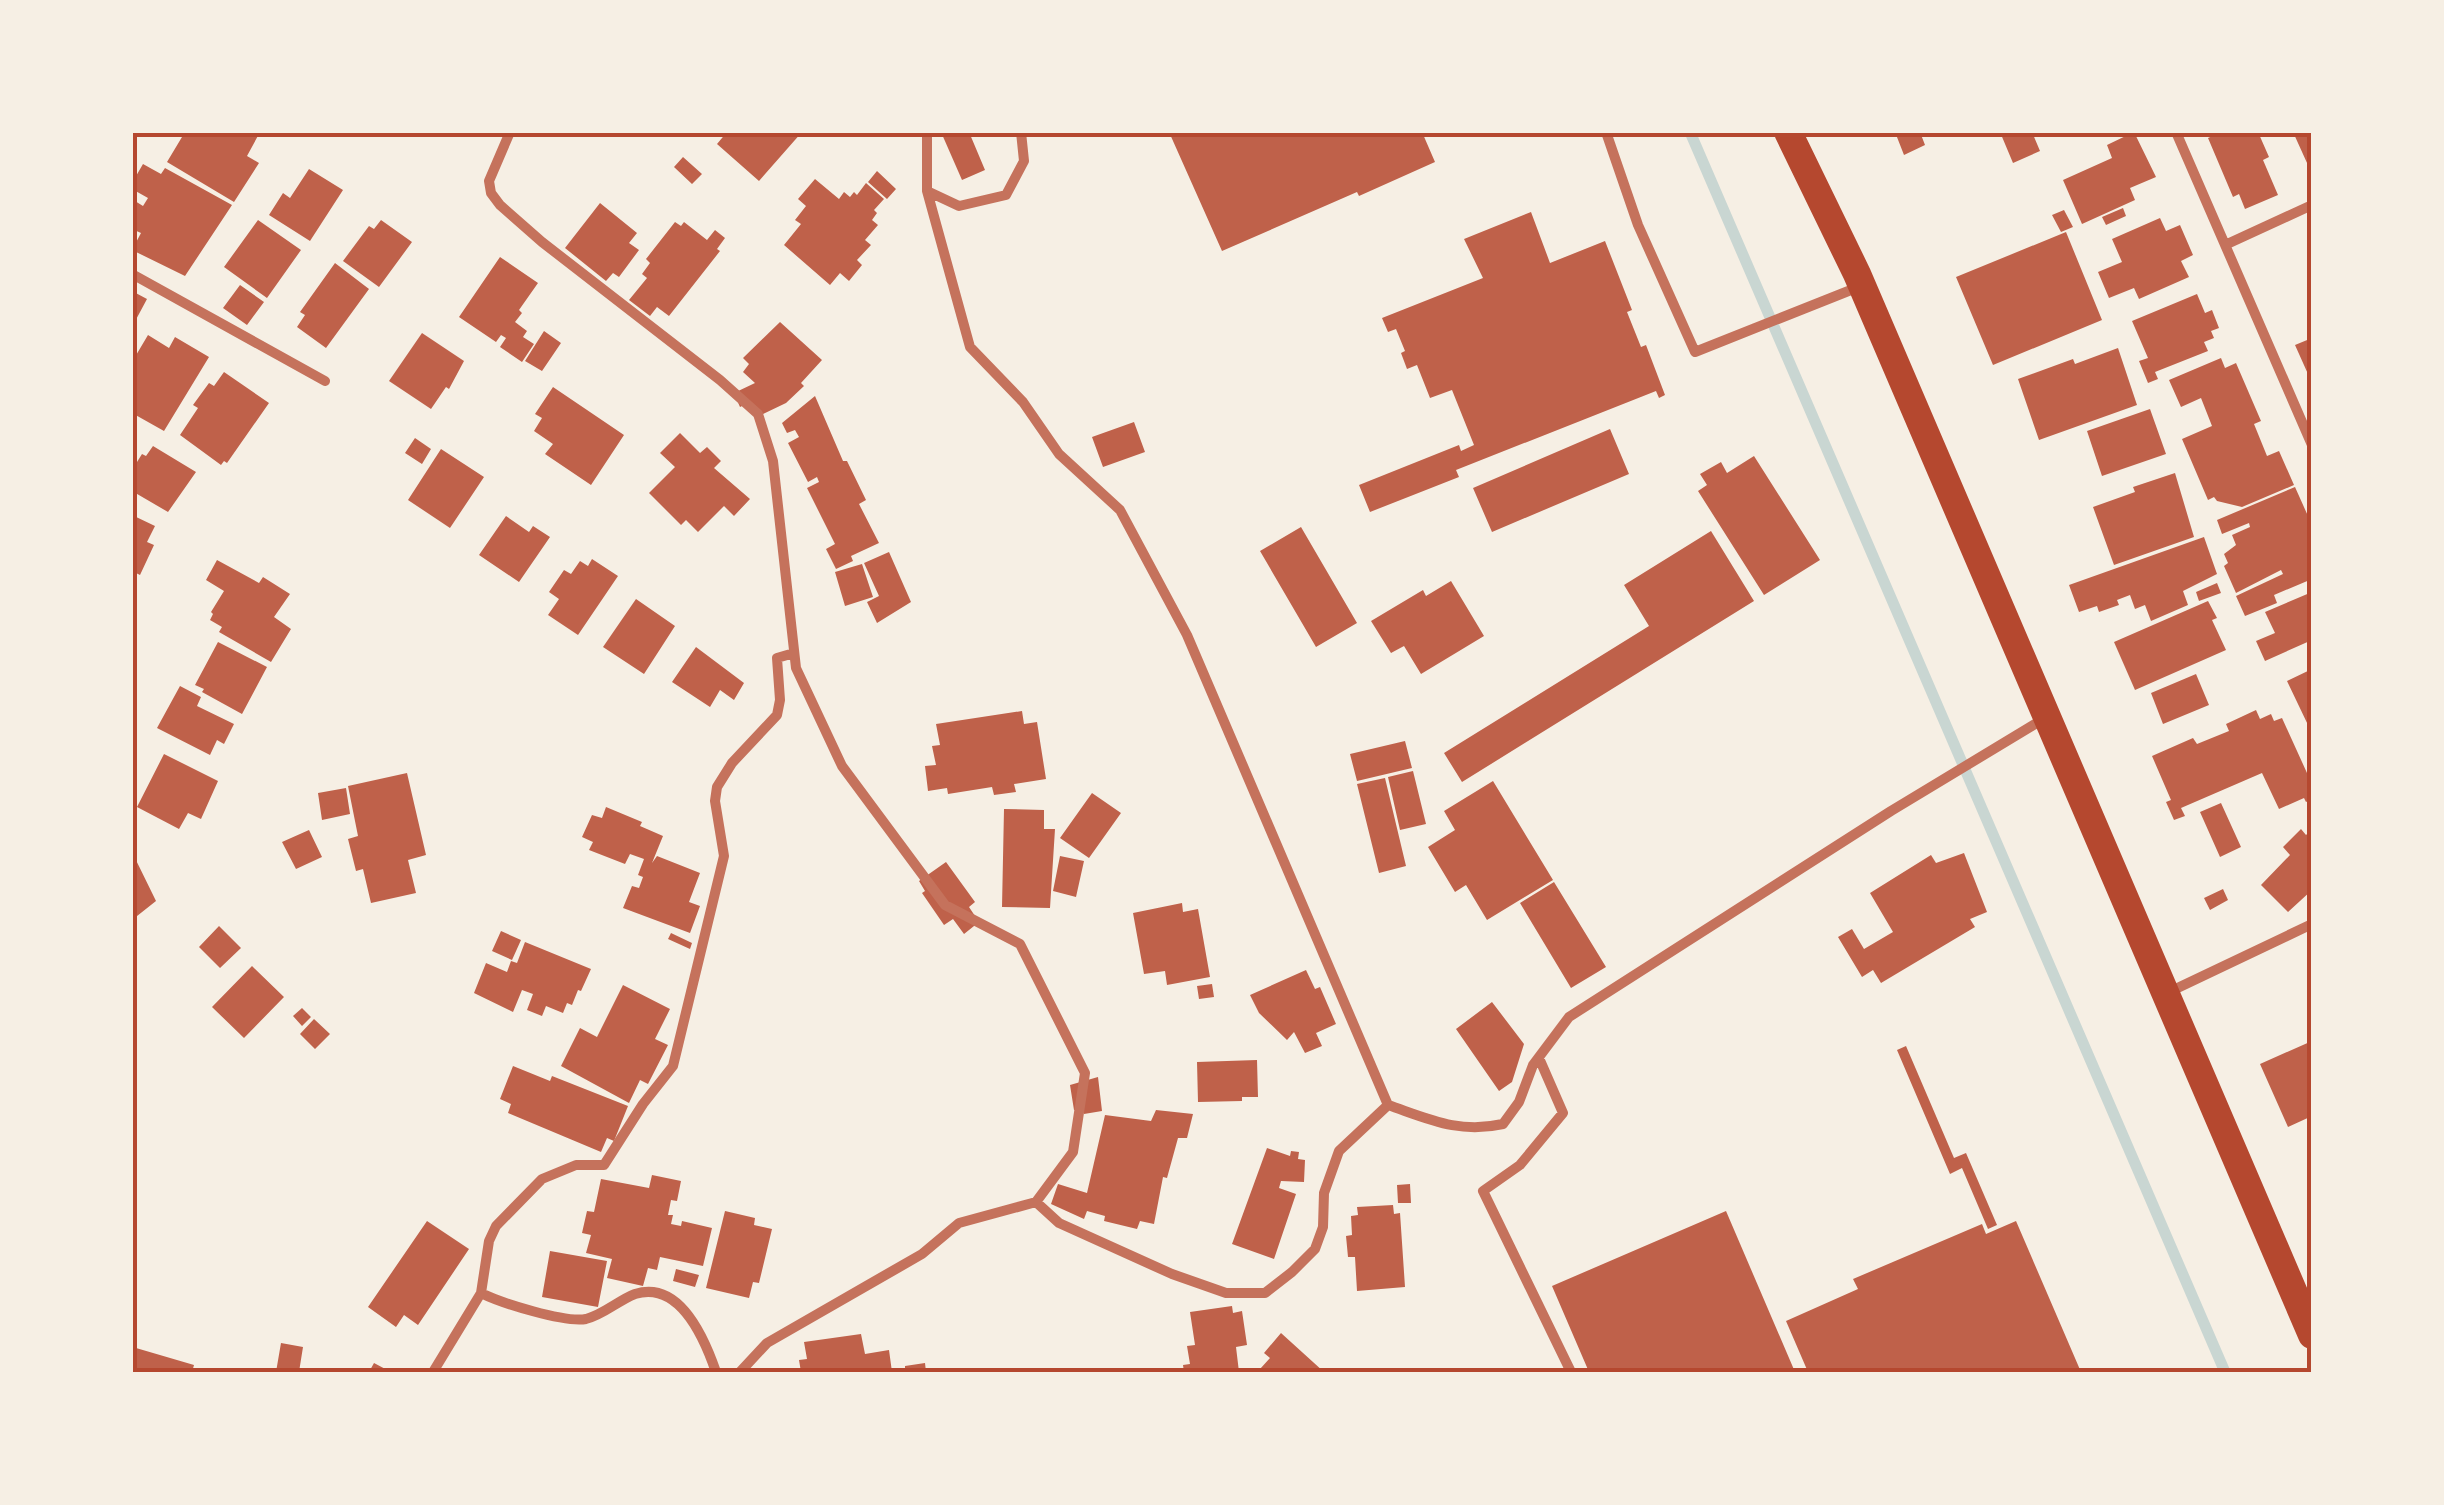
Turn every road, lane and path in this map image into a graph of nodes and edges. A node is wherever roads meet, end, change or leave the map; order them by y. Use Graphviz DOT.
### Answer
graph roads {
  1 [pos="510,132"];
  2 [pos="927,132"];
  3 [pos="1020,132"];
  4 [pos="1606,132"];
  5 [pos="1788,132"];
  6 [pos="2176,132"];
  7 [pos="927,191"];
  8 [pos="2312,205"];
  9 [pos="2225,245"];
  10 [pos="132,274"];
  11 [pos="1862,286"];
  12 [pos="325,380"];
  13 [pos="2312,445"];
  14 [pos="794,653"];
  15 [pos="2047,716"];
  16 [pos="2312,924"];
  17 [pos="2166,993"];
  18 [pos="1539,1058"];
  19 [pos="1388,1105"];
  20 [pos="1036,1202"];
  21 [pos="482,1293"];
  22 [pos="2312,1335"];
  23 [pos="433,1372"];
  24 [pos="716,1372"];
  25 [pos="740,1372"];
  26 [pos="1571,1372"];
  1 -- 14 [label="street"];
  2 -- 7 [label="street"];
  3 -- 7 [label="street"];
  4 -- 11 [label="street"];
  5 -- 11 [label="highway"];
  6 -- 9 [label="street"];
  7 -- 19 [label="street"];
  8 -- 9 [label="street"];
  9 -- 13 [label="street"];
  10 -- 12 [label="street"];
  11 -- 15 [label="highway"];
  14 -- 20 [label="street"];
  14 -- 21 [label="street"];
  15 -- 17 [label="highway"];
  15 -- 18 [label="street"];
  16 -- 17 [label="street"];
  17 -- 22 [label="highway"];
  18 -- 19 [label="street"];
  18 -- 26 [label="street"];
  19 -- 20 [label="street"];
  20 -- 25 [label="street"];
  21 -- 23 [label="street"];
  21 -- 24 [label="street"];
}
